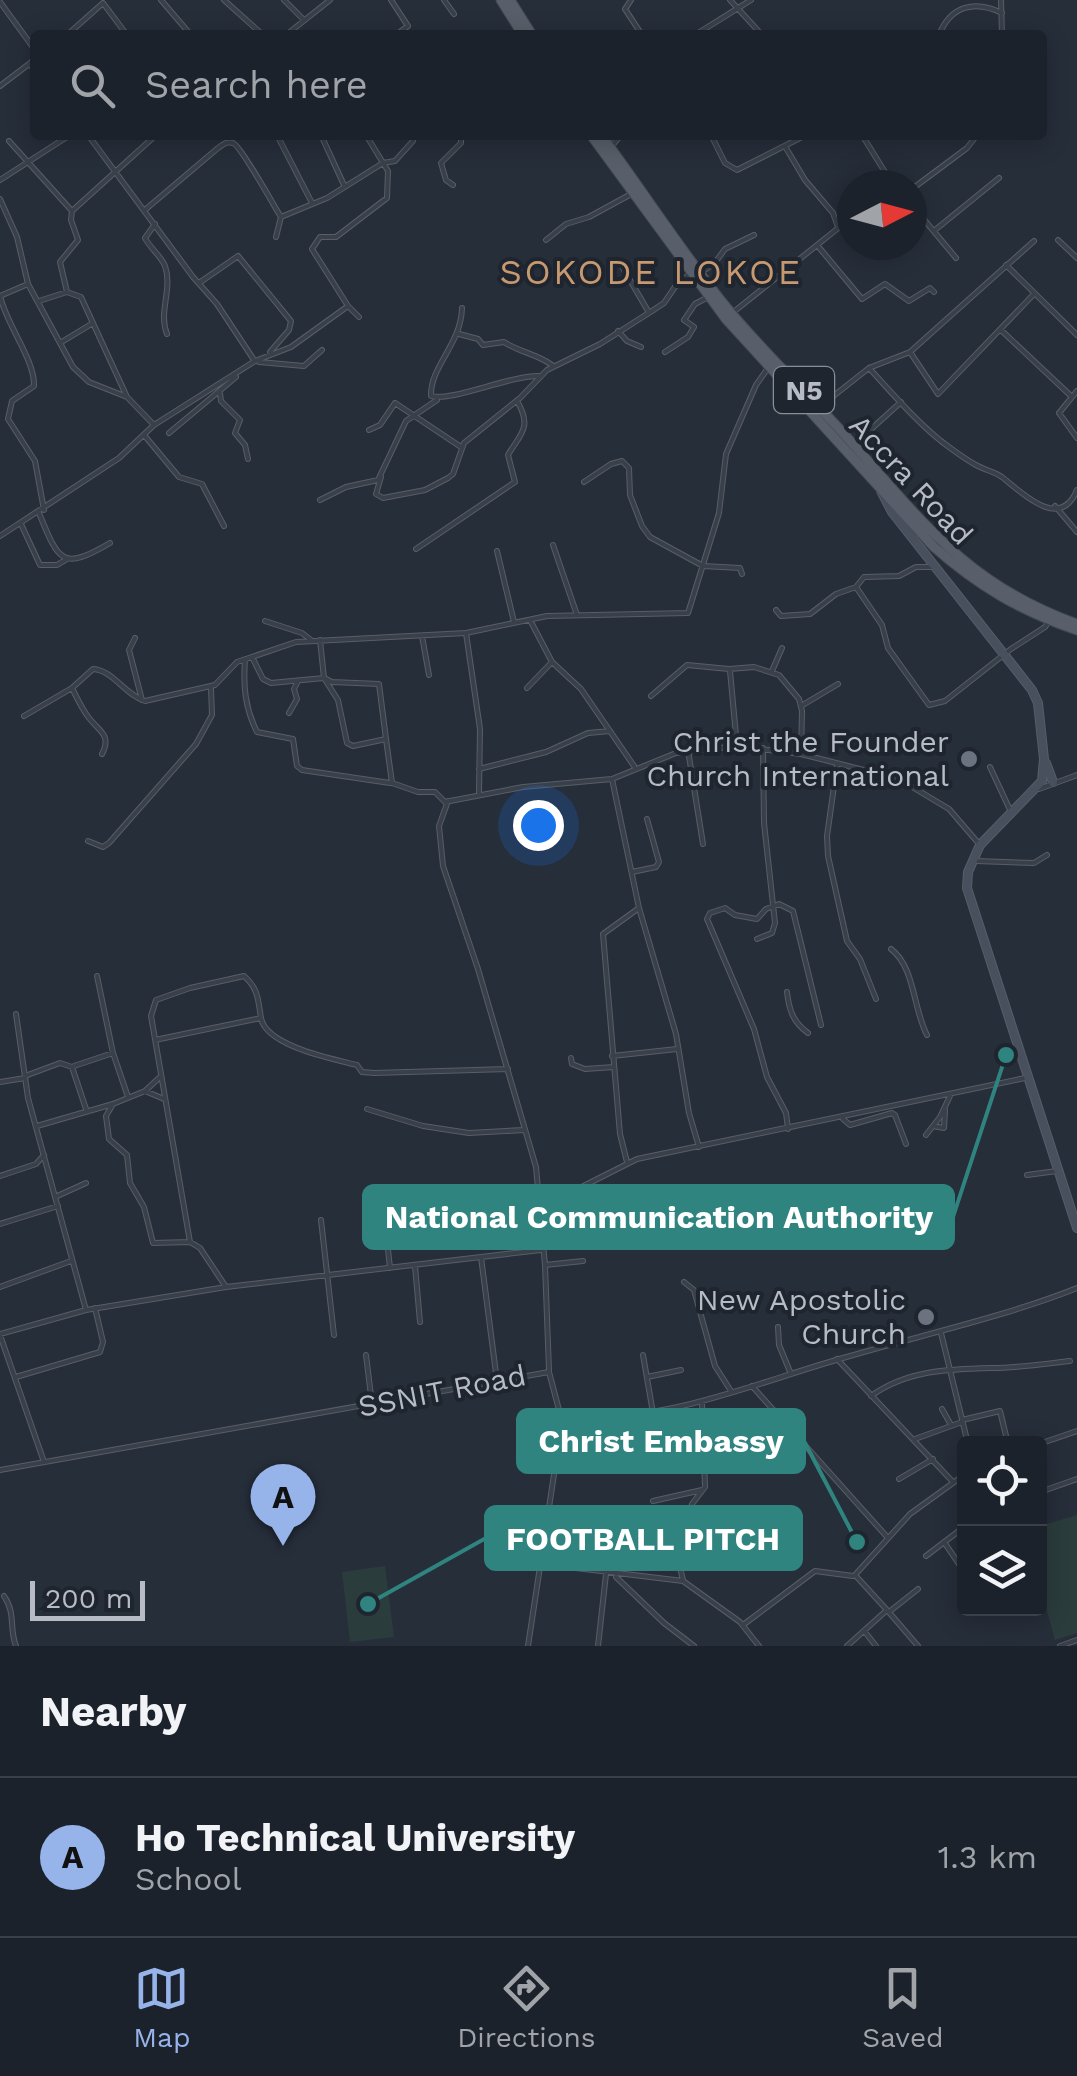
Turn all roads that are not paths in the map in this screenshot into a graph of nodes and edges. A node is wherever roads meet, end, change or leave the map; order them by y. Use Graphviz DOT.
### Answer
graph roads {
  1 [pos="161,0"];
  2 [pos="224,0"];
  3 [pos="284,0"];
  4 [pos="330,0"];
  5 [pos="391,0"];
  6 [pos="444,0"];
  7 [pos="501,0"];
  8 [pos="510,0"];
  9 [pos="631,0"];
  10 [pos="730,0"];
  11 [pos="751,0"];
  12 [pos="1001,0"];
  13 [pos="0,2"];
  14 [pos="102,2"];
  15 [pos="737,11"];
  16 [pos="454,14"];
  17 [pos="1002,14"];
  18 [pos="304,20"];
  19 [pos="407,27"];
  20 [pos="71,30"];
  21 [pos="123,30"];
  22 [pos="187,30"];
  23 [pos="257,30"];
  24 [pos="292,30"];
  25 [pos="403,30"];
  26 [pos="409,30"];
  27 [pos="520,30"];
  28 [pos="529,30"];
  29 [pos="639,30"];
  30 [pos="704,30"];
  31 [pos="757,30"];
  32 [pos="941,30"];
  33 [pos="1002,30"];
  34 [pos="30,43"];
  35 [pos="29,64"];
  36 [pos="0,85"];
  37 [pos="62,140"];
  38 [pos="92,140"];
  39 [pos="150,140"];
  40 [pos="280,140"];
  41 [pos="323,140"];
  42 [pos="369,140"];
  43 [pos="411,140"];
  44 [pos="461,140"];
  45 [pos="596,140"];
  46 [pos="605,140"];
  47 [pos="616,140"];
  48 [pos="714,140"];
  49 [pos="798,140"];
  50 [pos="865,140"];
  51 [pos="974,140"];
  52 [pos="9,141"];
  53 [pos="610,147"];
  54 [pos="786,148"];
  55 [pos="28,162"];
  56 [pos="383,164"];
  57 [pos="884,170"];
  58 [pos="113,172"];
  59 [pos="927,178"];
  60 [pos="999,178"];
  61 [pos="0,180"];
  62 [pos="453,185"];
  63 [pos="345,186"];
  64 [pos="633,192"];
  65 [pos="0,202"];
  66 [pos="312,203"];
  67 [pos="72,210"];
  68 [pos="145,210"];
  69 [pos="281,217"];
  70 [pos="927,221"];
  71 [pos="155,224"];
  72 [pos="837,225"];
  73 [pos="837,228"];
  74 [pos="935,230"];
  75 [pos="754,235"];
  76 [pos="276,237"];
  77 [pos="546,240"];
  78 [pos="1058,240"];
  79 [pos="1034,241"];
  80 [pos="817,245"];
  81 [pos="956,258"];
  82 [pos="1077,258"];
  83 [pos="620,263"];
  84 [pos="1006,265"];
  85 [pos="695,274"];
  86 [pos="199,283"];
  87 [pos="28,284"];
  88 [pos="67,292"];
  89 [pos="934,292"];
  90 [pos="1034,295"];
  91 [pos="0,296"];
  92 [pos="708,296"];
  93 [pos="39,301"];
  94 [pos="348,306"];
  95 [pos="462,308"];
  96 [pos="648,312"];
  97 [pos="728,316"];
  98 [pos="360,317"];
  99 [pos="93,323"];
  100 [pos="1001,329"];
  101 [pos="618,331"];
  102 [pos="1076,332"];
  103 [pos="167,334"];
  104 [pos="459,334"];
  105 [pos="60,342"];
  106 [pos="642,348"];
  107 [pos="322,350"];
  108 [pos="665,352"];
  109 [pos="910,352"];
  110 [pos="266,355"];
  111 [pos="254,362"];
  112 [pos="773,362"];
  113 [pos="552,365"];
  114 [pos="869,368"];
  115 [pos="239,374"];
  116 [pos="540,376"];
  117 [pos="1077,391"];
  118 [pos="220,393"];
  119 [pos="1070,395"];
  120 [pos="127,397"];
  121 [pos="440,398"];
  122 [pos="517,401"];
  123 [pos="901,402"];
  124 [pos="820,408"];
  125 [pos="411,416"];
  126 [pos="154,425"];
  127 [pos="369,430"];
  128 [pos="870,431"];
  129 [pos="168,433"];
  130 [pos="144,435"];
  131 [pos="1077,438"];
  132 [pos="461,448"];
  133 [pos="248,459"];
  134 [pos="381,477"];
  135 [pos="584,482"];
  136 [pos="878,484"];
  137 [pos="1077,490"];
  138 [pos="897,499"];
  139 [pos="320,500"];
  140 [pos="1054,506"];
  141 [pos="41,512"];
  142 [pos="900,522"];
  143 [pos="21,524"];
  144 [pos="224,526"];
  145 [pos="1077,532"];
  146 [pos="0,536"];
  147 [pos="110,543"];
  148 [pos="553,545"];
  149 [pos="416,549"];
  150 [pos="497,551"];
  151 [pos="67,558"];
  152 [pos="703,566"];
  153 [pos="935,567"];
  154 [pos="742,574"];
  155 [pos="856,587"];
  156 [pos="776,610"];
  157 [pos="577,615"];
  158 [pos="530,620"];
  159 [pos="265,621"];
  160 [pos="1049,621"];
  161 [pos="514,622"];
  162 [pos="1077,627"];
  163 [pos="466,634"];
  164 [pos="422,636"];
  165 [pos="135,638"];
  166 [pos="311,640"];
  167 [pos="320,640"];
  168 [pos="782,648"];
  169 [pos="1004,656"];
  170 [pos="252,657"];
  171 [pos="244,660"];
  172 [pos="552,662"];
  173 [pos="730,669"];
  174 [pos="772,672"];
  175 [pos="429,675"];
  176 [pos="324,678"];
  177 [pos="298,681"];
  178 [pos="838,684"];
  179 [pos="211,686"];
  180 [pos="72,688"];
  181 [pos="527,688"];
  182 [pos="651,696"];
  183 [pos="142,700"];
  184 [pos="801,706"];
  185 [pos="289,713"];
  186 [pos="24,716"];
  187 [pos="610,731"];
  188 [pos="386,739"];
  189 [pos="737,746"];
  190 [pos="763,748"];
  191 [pos="688,750"];
  192 [pos="102,754"];
  193 [pos="801,754"];
  194 [pos="1044,759"];
  195 [pos="838,764"];
  196 [pos="990,766"];
  197 [pos="479,768"];
  198 [pos="635,768"];
  199 [pos="1077,776"];
  200 [pos="612,779"];
  201 [pos="1053,782"];
  202 [pos="392,784"];
  203 [pos="1037,790"];
  204 [pos="479,794"];
  205 [pos="448,801"];
  206 [pos="1011,812"];
  207 [pos="647,819"];
  208 [pos="88,841"];
  209 [pos="703,844"];
  210 [pos="980,846"];
  211 [pos="1047,856"];
  212 [pos="971,861"];
  213 [pos="632,872"];
  214 [pos="774,904"];
  215 [pos="639,908"];
  216 [pos="757,939"];
  217 [pos="891,948"];
  218 [pos="97,976"];
  219 [pos="787,992"];
  220 [pos="876,999"];
  221 [pos="16,1014"];
  222 [pos="261,1018"];
  223 [pos="821,1025"];
  224 [pos="808,1034"];
  225 [pos="927,1036"];
  226 [pos="155,1040"];
  227 [pos="678,1049"];
  228 [pos="112,1054"];
  229 [pos="612,1056"];
  230 [pos="571,1058"];
  231 [pos="72,1067"];
  232 [pos="614,1067"];
  233 [pos="508,1068"];
  234 [pos="161,1076"];
  235 [pos="25,1077"];
  236 [pos="1030,1077"];
  237 [pos="0,1082"];
  238 [pos="145,1091"];
  239 [pos="950,1096"];
  240 [pos="128,1097"];
  241 [pos="165,1100"];
  242 [pos="113,1104"];
  243 [pos="945,1106"];
  244 [pos="366,1109"];
  245 [pos="87,1111"];
  246 [pos="843,1119"];
  247 [pos="37,1126"];
  248 [pos="933,1126"];
  249 [pos="524,1130"];
  250 [pos="788,1130"];
  251 [pos="926,1135"];
  252 [pos="906,1144"];
  253 [pos="699,1146"];
  254 [pos="44,1154"];
  255 [pos="627,1162"];
  256 [pos="1058,1171"];
  257 [pos="1026,1175"];
  258 [pos="0,1176"];
  259 [pos="86,1183"];
  260 [pos="382,1193"];
  261 [pos="55,1197"];
  262 [pos="58,1206"];
  263 [pos="540,1208"];
  264 [pos="322,1220"];
  265 [pos="0,1224"];
  266 [pos="1077,1228"];
  267 [pos="190,1242"];
  268 [pos="544,1250"];
  269 [pos="482,1257"];
  270 [pos="72,1261"];
  271 [pos="583,1262"];
  272 [pos="544,1265"];
  273 [pos="415,1266"];
  274 [pos="390,1268"];
  275 [pos="327,1277"];
  276 [pos="684,1282"];
  277 [pos="0,1287"];
  278 [pos="226,1287"];
  279 [pos="1077,1288"];
  280 [pos="95,1308"];
  281 [pos="86,1310"];
  282 [pos="420,1322"];
  283 [pos="778,1327"];
  284 [pos="941,1333"];
  285 [pos="0,1334"];
  286 [pos="334,1335"];
  287 [pos="366,1355"];
  288 [pos="643,1355"];
  289 [pos="837,1359"];
  290 [pos="1070,1361"];
  291 [pos="949,1368"];
  292 [pos="681,1370"];
  293 [pos="549,1372"];
  294 [pos="791,1374"];
  295 [pos="16,1377"];
  296 [pos="647,1377"];
  297 [pos="497,1381"];
  298 [pos="752,1386"];
  299 [pos="731,1391"];
  300 [pos="871,1396"];
  301 [pos="702,1402"];
  302 [pos="372,1404"];
  303 [pos="942,1409"];
  304 [pos="653,1414"];
  305 [pos="564,1415"];
  306 [pos="962,1421"];
  307 [pos="950,1425"];
  308 [pos="1077,1432"];
  309 [pos="966,1436"];
  310 [pos="1006,1436"];
  311 [pos="914,1439"];
  312 [pos="1047,1441"];
  313 [pos="932,1460"];
  314 [pos="44,1462"];
  315 [pos="0,1470"];
  316 [pos="898,1479"];
  317 [pos="957,1479"];
  318 [pos="1077,1479"];
  319 [pos="953,1482"];
  320 [pos="703,1490"];
  321 [pos="1047,1490"];
  322 [pos="653,1501"];
  323 [pos="957,1533"];
  324 [pos="888,1538"];
  325 [pos="944,1542"];
  326 [pos="926,1556"];
  327 [pos="957,1562"];
  328 [pos="542,1564"];
  329 [pos="610,1574"];
  330 [pos="630,1576"];
  331 [pos="855,1576"];
  332 [pos="684,1581"];
  333 [pos="628,1585"];
  334 [pos="918,1589"];
  335 [pos="4,1596"];
  336 [pos="888,1611"];
  337 [pos="743,1626"];
  338 [pos="865,1632"];
  339 [pos="1077,1640"];
  340 [pos="16,1646"];
  341 [pos="528,1646"];
  342 [pos="598,1646"];
  343 [pos="694,1646"];
  344 [pos="759,1646"];
  345 [pos="847,1646"];
  346 [pos="876,1646"];
  347 [pos="918,1646"];
  348 [pos="1060,1646"];
  1 -- 22 [label="street"];
  2 -- 23 [label="street"];
  3 -- 18 [label="street"];
  4 -- 18 [label="street"];
  5 -- 19 [label="street"];
  6 -- 16 [label="street"];
  7 -- 27 [label="main road"];
  8 -- 28 [label="main road"];
  9 -- 29 [label="street"];
  10 -- 15 [label="street"];
  11 -- 15 [label="street"];
  12 -- 17 [label="street"];
  13 -- 34 [label="street"];
  14 -- 20 [label="street"];
  14 -- 21 [label="street"];
  15 -- 30 [label="street"];
  15 -- 31 [label="street"];
  17 -- 32 [label="street"];
  17 -- 33 [label="street"];
  18 -- 24 [label="street"];
  19 -- 25 [label="street"];
  19 -- 26 [label="street"];
  35 -- 36 [label="street"];
  37 -- 55 [label="street"];
  38 -- 58 [label="street"];
  39 -- 58 [label="street"];
  40 -- 66 [label="street"];
  41 -- 63 [label="street"];
  42 -- 56 [label="street"];
  43 -- 56 [label="street"];
  44 -- 62 [label="street"];
  45 -- 64 [label="main road, Accra Road / N5"];
  46 -- 53 [label="main road, Accra Road / N5"];
  47 -- 53 [label="street"];
  48 -- 54 [label="street"];
  49 -- 54 [label="street"];
  50 -- 57 [label="street"];
  51 -- 59 [label="street"];
  52 -- 55 [label="street"];
  53 -- 85 [label="main road, Accra Road / N5"];
  54 -- 72 [label="street"];
  55 -- 61 [label="street"];
  55 -- 67 [label="street"];
  56 -- 63 [label="street"];
  56 -- 94 [label="street"];
  58 -- 67 [label="street"];
  58 -- 68 [label="street"];
  60 -- 74 [label="street"];
  63 -- 66 [label="street"];
  64 -- 77 [label="street"];
  64 -- 85 [label="main road, Accra Road / N5"];
  65 -- 87 [label="street"];
  66 -- 69 [label="street"];
  67 -- 88 [label="street"];
  68 -- 69 [label="street"];
  68 -- 71 [label="street"];
  69 -- 76 [label="street"];
  70 -- 74 [label="street"];
  71 -- 86 [label="street"];
  71 -- 103 [label="street"];
  73 -- 80 [label="street"];
  74 -- 81 [label="street"];
  75 -- 85 [label="street"];
  78 -- 82 [label="street"];
  79 -- 84 [label="street"];
  80 -- 89 [label="street"];
  80 -- 97 [label="street"];
  83 -- 96 [label="street"];
  84 -- 90 [label="street"];
  84 -- 109 [label="street"];
  85 -- 92 [label="main road, Accra Road / N5"];
  85 -- 96 [label="street"];
  85 -- 97 [label="main road, Accra Road / N5"];
  86 -- 110 [label="street"];
  86 -- 111 [label="street"];
  87 -- 91 [label="street"];
  87 -- 93 [label="street"];
  88 -- 93 [label="street"];
  88 -- 99 [label="street"];
  90 -- 100 [label="street"];
  90 -- 102 [label="street"];
  91 -- 141 [label="street"];
  92 -- 97 [label="main road, Accra Road / N5"];
  92 -- 108 [label="street"];
  93 -- 105 [label="street"];
  94 -- 98 [label="street"];
  94 -- 110 [label="street"];
  95 -- 104 [label="street"];
  96 -- 101 [label="street"];
  97 -- 112 [label="main road, Accra Road / N5"];
  99 -- 105 [label="street"];
  99 -- 120 [label="street"];
  100 -- 109 [label="street"];
  100 -- 119 [label="street"];
  101 -- 106 [label="street"];
  101 -- 113 [label="street"];
  104 -- 113 [label="street"];
  104 -- 121 [label="street"];
  105 -- 120 [label="street"];
  107 -- 111 [label="street"];
  109 -- 114 [label="street"];
  110 -- 111 [label="street"];
  111 -- 115 [label="street"];
  112 -- 124 [label="main road, Accra Road / N5"];
  112 -- 136 [label="main road, Accra Road / N5"];
  112 -- 152 [label="street"];
  113 -- 116 [label="street"];
  114 -- 123 [label="street"];
  114 -- 124 [label="street"];
  115 -- 118 [label="street"];
  115 -- 126 [label="street"];
  116 -- 121 [label="street"];
  116 -- 122 [label="street"];
  117 -- 119 [label="street"];
  118 -- 129 [label="street"];
  118 -- 133 [label="street"];
  119 -- 131 [label="street"];
  120 -- 126 [label="street"];
  121 -- 125 [label="street"];
  122 -- 132 [label="street"];
  122 -- 149 [label="street"];
  123 -- 128 [label="street"];
  123 -- 140 [label="street"];
  124 -- 138 [label="main road, Accra Road / N5"];
  125 -- 127 [label="street"];
  125 -- 132 [label="street"];
  125 -- 134 [label="street"];
  126 -- 130 [label="street"];
  130 -- 141 [label="street"];
  130 -- 144 [label="street"];
  132 -- 134 [label="street"];
  134 -- 139 [label="street"];
  135 -- 152 [label="street"];
  136 -- 138 [label="main road, Accra Road / N5"];
  136 -- 142 [label="main road"];
  137 -- 140 [label="street"];
  138 -- 142 [label="main road"];
  138 -- 160 [label="main road, Accra Road / N5"];
  138 -- 162 [label="main road, Accra Road / N5"];
  140 -- 145 [label="street"];
  141 -- 143 [label="street"];
  141 -- 151 [label="street"];
  142 -- 153 [label="main road"];
  143 -- 146 [label="street"];
  143 -- 151 [label="street"];
  147 -- 151 [label="street"];
  148 -- 157 [label="street"];
  150 -- 161 [label="street"];
  152 -- 154 [label="street"];
  152 -- 157 [label="street"];
  153 -- 155 [label="street"];
  153 -- 169 [label="main road"];
  155 -- 156 [label="street"];
  155 -- 169 [label="street"];
  157 -- 158 [label="street"];
  158 -- 161 [label="street"];
  158 -- 172 [label="street"];
  159 -- 166 [label="street"];
  160 -- 162 [label="main road, Accra Road / N5"];
  160 -- 169 [label="street"];
  161 -- 163 [label="street"];
  163 -- 164 [label="street"];
  163 -- 197 [label="street"];
  164 -- 167 [label="street"];
  164 -- 175 [label="street"];
  165 -- 183 [label="street"];
  166 -- 167 [label="street"];
  166 -- 170 [label="street"];
  167 -- 176 [label="street"];
  168 -- 174 [label="street"];
  169 -- 194 [label="main road"];
  170 -- 171 [label="street"];
  170 -- 177 [label="street"];
  171 -- 179 [label="street"];
  171 -- 202 [label="street"];
  172 -- 181 [label="street"];
  172 -- 187 [label="street"];
  173 -- 174 [label="street"];
  173 -- 182 [label="street"];
  173 -- 189 [label="street"];
  174 -- 184 [label="street"];
  176 -- 177 [label="street"];
  176 -- 188 [label="street"];
  176 -- 188 [label="street"];
  177 -- 185 [label="street"];
  178 -- 184 [label="street"];
  179 -- 183 [label="street"];
  179 -- 208 [label="street"];
  180 -- 183 [label="street"];
  180 -- 186 [label="street"];
  180 -- 192 [label="street"];
  184 -- 193 [label="street"];
  187 -- 197 [label="street"];
  187 -- 198 [label="street"];
  188 -- 202 [label="street"];
  189 -- 190 [label="street"];
  189 -- 191 [label="street"];
  190 -- 193 [label="street"];
  190 -- 214 [label="street"];
  191 -- 198 [label="street"];
  191 -- 209 [label="street"];
  193 -- 195 [label="street"];
  194 -- 201 [label="main road"];
  194 -- 203 [label="main road"];
  195 -- 210 [label="street"];
  195 -- 220 [label="street"];
  196 -- 206 [label="street"];
  197 -- 204 [label="street"];
  198 -- 200 [label="street"];
  199 -- 201 [label="street"];
  200 -- 204 [label="street"];
  200 -- 213 [label="street"];
  201 -- 203 [label="street"];
  202 -- 205 [label="street"];
  203 -- 206 [label="main road"];
  204 -- 205 [label="street"];
  205 -- 233 [label="street"];
  206 -- 210 [label="main road"];
  207 -- 213 [label="street"];
  210 -- 212 [label="main road"];
  211 -- 212 [label="street"];
  212 -- 236 [label="main road"];
  213 -- 215 [label="street"];
  214 -- 216 [label="street"];
  214 -- 223 [label="street"];
  214 -- 250 [label="street"];
  215 -- 227 [label="street"];
  215 -- 229 [label="street"];
  217 -- 225 [label="street"];
  218 -- 228 [label="street"];
  219 -- 224 [label="street"];
  221 -- 235 [label="street"];
  222 -- 226 [label="street"];
  222 -- 226 [label="street"];
  222 -- 233 [label="street"];
  226 -- 234 [label="street"];
  227 -- 229 [label="street"];
  227 -- 253 [label="street"];
  228 -- 231 [label="street"];
  228 -- 240 [label="street"];
  229 -- 232 [label="street"];
  230 -- 232 [label="street"];
  231 -- 235 [label="street"];
  231 -- 245 [label="street"];
  232 -- 255 [label="street"];
  233 -- 249 [label="street"];
  234 -- 238 [label="street"];
  234 -- 241 [label="street"];
  235 -- 237 [label="street"];
  235 -- 247 [label="street"];
  236 -- 239 [label="street"];
  236 -- 256 [label="main road"];
  238 -- 240 [label="street"];
  238 -- 241 [label="street"];
  239 -- 243 [label="street"];
  239 -- 246 [label="street"];
  240 -- 242 [label="street"];
  241 -- 267 [label="street"];
  242 -- 245 [label="street"];
  242 -- 267 [label="street"];
  243 -- 248 [label="street"];
  243 -- 248 [label="street"];
  244 -- 249 [label="street"];
  245 -- 247 [label="street"];
  246 -- 250 [label="street"];
  246 -- 252 [label="street"];
  247 -- 254 [label="street"];
  248 -- 251 [label="street"];
  249 -- 263 [label="street"];
  250 -- 253 [label="street"];
  253 -- 255 [label="street"];
  254 -- 258 [label="street"];
  254 -- 261 [label="street"];
  255 -- 263 [label="street"];
  256 -- 257 [label="street"];
  256 -- 266 [label="main road"];
  259 -- 261 [label="street"];
  260 -- 274 [label="street"];
  261 -- 262 [label="street"];
  262 -- 265 [label="street"];
  262 -- 270 [label="street"];
  263 -- 268 [label="street"];
  264 -- 275 [label="street"];
  267 -- 278 [label="street"];
  268 -- 269 [label="street"];
  268 -- 272 [label="street"];
  269 -- 273 [label="street"];
  269 -- 297 [label="street"];
  270 -- 277 [label="street"];
  270 -- 281 [label="street"];
  271 -- 272 [label="street"];
  272 -- 293 [label="street"];
  273 -- 274 [label="street"];
  273 -- 282 [label="street"];
  274 -- 275 [label="street"];
  275 -- 278 [label="street"];
  275 -- 286 [label="street"];
  276 -- 299 [label="street"];
  278 -- 280 [label="street"];
  279 -- 284 [label="street, SSNIT Road"];
  280 -- 281 [label="street"];
  280 -- 295 [label="street"];
  281 -- 285 [label="street"];
  283 -- 294 [label="street"];
  284 -- 289 [label="street, SSNIT Road"];
  284 -- 291 [label="street"];
  285 -- 295 [label="street"];
  287 -- 302 [label="street"];
  288 -- 296 [label="street"];
  289 -- 294 [label="street, SSNIT Road"];
  289 -- 300 [label="street"];
  290 -- 291 [label="street"];
  291 -- 300 [label="street"];
  291 -- 306 [label="street"];
  292 -- 296 [label="street"];
  293 -- 297 [label="street, SSNIT Road"];
  293 -- 305 [label="street, SSNIT Road"];
  294 -- 298 [label="street, SSNIT Road"];
  295 -- 314 [label="street"];
  296 -- 304 [label="street"];
  297 -- 302 [label="street, SSNIT Road"];
  298 -- 299 [label="street, SSNIT Road"];
  298 -- 324 [label="street"];
  299 -- 301 [label="street, SSNIT Road"];
  300 -- 311 [label="street"];
  301 -- 304 [label="street, SSNIT Road"];
  301 -- 320 [label="street"];
  302 -- 314 [label="street, SSNIT Road"];
  303 -- 307 [label="street"];
  304 -- 305 [label="street, SSNIT Road"];
  305 -- 328 [label="street"];
  306 -- 307 [label="street"];
  306 -- 309 [label="street"];
  306 -- 310 [label="street"];
  307 -- 311 [label="street"];
  308 -- 312 [label="street"];
  311 -- 313 [label="street"];
  313 -- 316 [label="street"];
  313 -- 319 [label="street"];
  314 -- 315 [label="street, SSNIT Road"];
  317 -- 319 [label="street"];
  318 -- 321 [label="street"];
  319 -- 324 [label="street"];
  320 -- 322 [label="street"];
  320 -- 332 [label="street"];
  323 -- 325 [label="street"];
  324 -- 331 [label="street"];
  325 -- 326 [label="street"];
  325 -- 327 [label="street"];
  328 -- 329 [label="street"];
  328 -- 341 [label="street"];
  329 -- 330 [label="street"];
  329 -- 333 [label="street"];
  329 -- 342 [label="street"];
  330 -- 332 [label="street"];
  330 -- 333 [label="street"];
  331 -- 336 [label="street"];
  331 -- 337 [label="street"];
  332 -- 337 [label="street"];
  333 -- 343 [label="street"];
  334 -- 336 [label="street"];
  335 -- 340 [label="street"];
  336 -- 338 [label="street"];
  336 -- 347 [label="street"];
  337 -- 344 [label="street"];
  338 -- 345 [label="street"];
  338 -- 346 [label="street"];
  339 -- 348 [label="street"];
}
